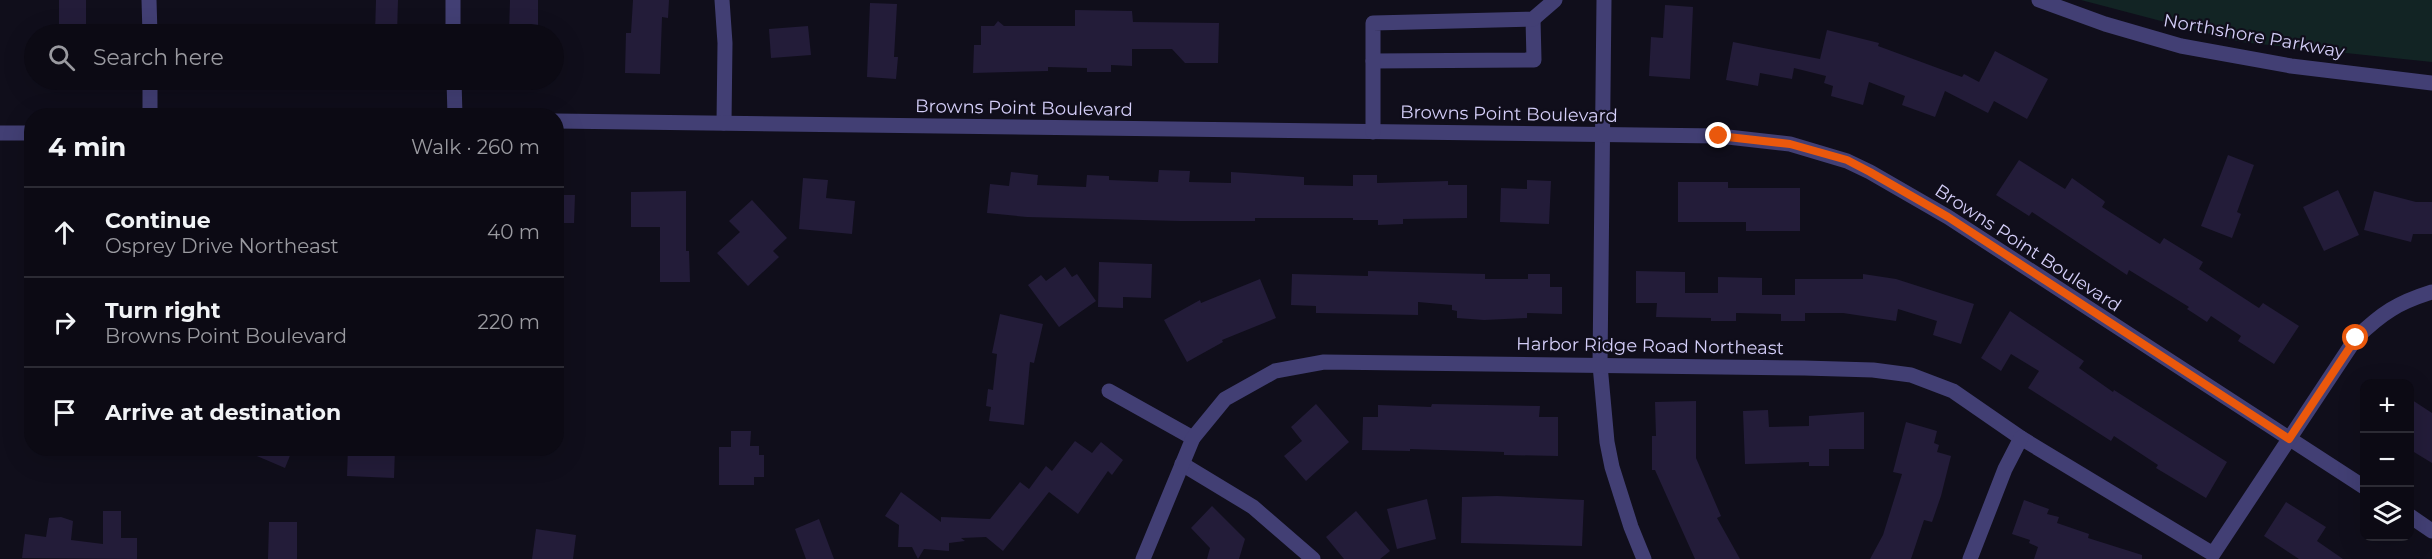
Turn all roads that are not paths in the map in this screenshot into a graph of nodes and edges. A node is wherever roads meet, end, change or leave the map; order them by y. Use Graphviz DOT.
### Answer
graph roads {
  1 [pos="149,0"];
  2 [pos="453,0"];
  3 [pos="722,0"];
  4 [pos="1555,0"];
  5 [pos="1604,0"];
  6 [pos="2039,0"];
  7 [pos="1533,19"];
  8 [pos="150,24"];
  9 [pos="453,24"];
  10 [pos="1373,61"];
  11 [pos="2432,83"];
  12 [pos="150,90"];
  13 [pos="454,90"];
  14 [pos="150,108"];
  15 [pos="455,108"];
  16 [pos="564,121"];
  17 [pos="724,123"];
  18 [pos="1373,132"];
  19 [pos="0,133"];
  20 [pos="24,133"];
  21 [pos="1604,135"];
  22 [pos="2432,292"];
  23 [pos="1600,366"];
  24 [pos="1109,391"];
  25 [pos="1193,438"];
  26 [pos="2021,438"];
  27 [pos="2289,439"];
  28 [pos="1182,464"];
  29 [pos="2360,484"];
  30 [pos="2414,519"];
  31 [pos="2432,531"];
  32 [pos="2215,557"];
  33 [pos="1143,559"];
  34 [pos="1313,559"];
  35 [pos="1644,559"];
  36 [pos="1970,559"];
  1 -- 8 [label="street"];
  2 -- 9 [label="street"];
  3 -- 17 [label="street"];
  4 -- 7 [label="street"];
  5 -- 21 [label="street"];
  6 -- 11 [label="street, Northshore Parkway"];
  7 -- 10 [label="street"];
  7 -- 10 [label="street"];
  10 -- 18 [label="street"];
  12 -- 14 [label="street"];
  13 -- 15 [label="street"];
  16 -- 17 [label="street, Browns Point Boulevard"];
  17 -- 18 [label="street, Browns Point Boulevard"];
  18 -- 21 [label="street, Browns Point Boulevard"];
  19 -- 20 [label="street"];
  21 -- 23 [label="street"];
  21 -- 27 [label="street, Browns Point Boulevard"];
  22 -- 27 [label="street"];
  23 -- 25 [label="street, Harbor Ridge Road Northeast"];
  23 -- 26 [label="street, Harbor Ridge Road Northeast"];
  23 -- 35 [label="street"];
  24 -- 25 [label="street"];
  25 -- 28 [label="street, Harbor Ridge Road Northeast"];
  26 -- 32 [label="street, Harbor Ridge Road Northeast"];
  26 -- 36 [label="street"];
  27 -- 29 [label="street, Browns Point Boulevard"];
  27 -- 32 [label="street"];
  28 -- 33 [label="street, Harbor Ridge Road Northeast"];
  28 -- 34 [label="street"];
  30 -- 31 [label="street"];
}
